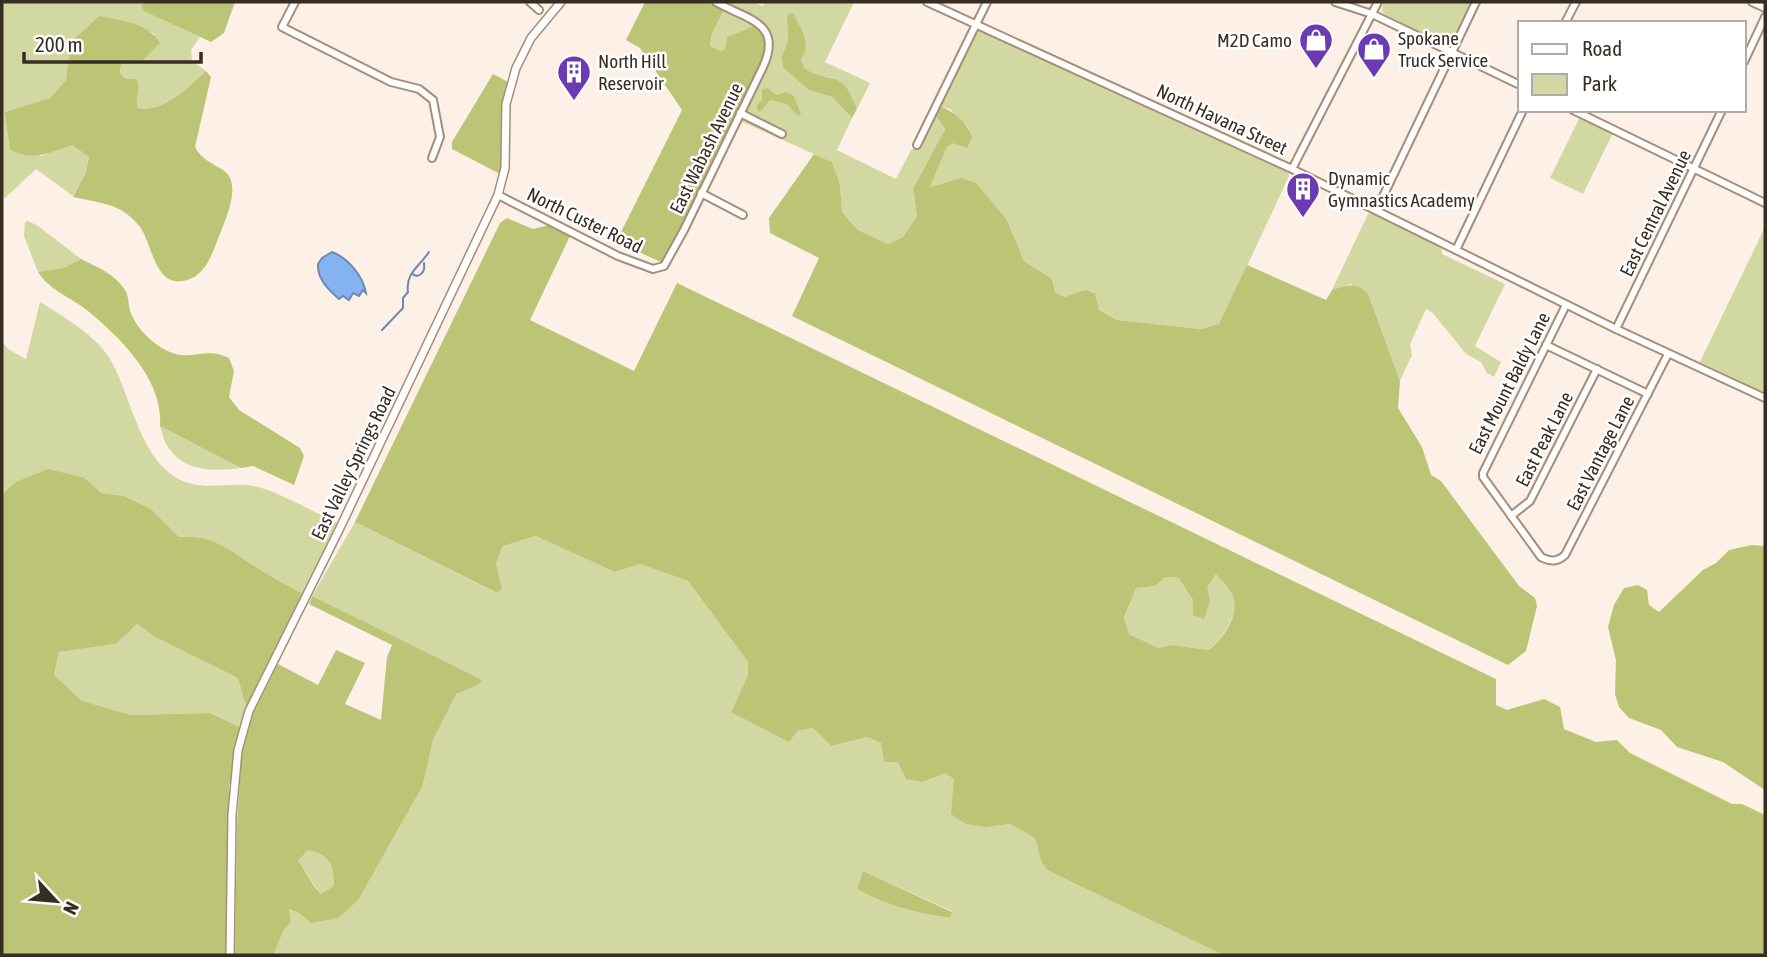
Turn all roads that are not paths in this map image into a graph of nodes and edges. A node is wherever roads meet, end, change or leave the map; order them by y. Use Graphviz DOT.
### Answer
graph roads {
  1 [pos="295,2"];
  2 [pos="530,2"];
  3 [pos="561,2"];
  4 [pos="716,2"];
  5 [pos="927,2"];
  6 [pos="987,2"];
  7 [pos="1335,2"];
  8 [pos="1378,2"];
  9 [pos="1476,2"];
  10 [pos="1576,2"];
  11 [pos="1752,2"];
  12 [pos="1765,8"];
  13 [pos="539,10"];
  14 [pos="1372,14"];
  15 [pos="1765,17"];
  16 [pos="1566,21"];
  17 [pos="976,23"];
  18 [pos="1452,52"];
  19 [pos="1746,58"];
  20 [pos="1518,84"];
  21 [pos="1522,112"];
  22 [pos="1577,112"];
  23 [pos="1721,112"];
  24 [pos="740,113"];
  25 [pos="782,134"];
  26 [pos="917,145"];
  27 [pos="432,158"];
  28 [pos="1695,168"];
  29 [pos="1292,169"];
  30 [pos="701,193"];
  31 [pos="498,195"];
  32 [pos="1765,203"];
  33 [pos="1377,209"];
  34 [pos="743,215"];
  35 [pos="1456,250"];
  36 [pos="659,268"];
  37 [pos="1566,304"];
  38 [pos="1615,329"];
  39 [pos="1546,345"];
  40 [pos="1668,354"];
  41 [pos="1597,369"];
  42 [pos="1648,394"];
  43 [pos="1765,398"];
  44 [pos="1511,516"];
  45 [pos="230,955"];
  1 -- 27 [label="street"];
  2 -- 13 [label="street"];
  3 -- 31 [label="street, East Valley Springs Road"];
  4 -- 24 [label="street, East Wabash Avenue"];
  5 -- 17 [label="street, North Havana Street"];
  6 -- 17 [label="street"];
  7 -- 14 [label="street"];
  8 -- 14 [label="street"];
  9 -- 18 [label="street"];
  10 -- 16 [label="street"];
  11 -- 12 [label="street"];
  14 -- 18 [label="street"];
  14 -- 29 [label="street"];
  15 -- 19 [label="street"];
  17 -- 26 [label="street"];
  17 -- 29 [label="street, North Havana Street"];
  18 -- 20 [label="street"];
  18 -- 33 [label="street"];
  21 -- 35 [label="street"];
  22 -- 28 [label="street"];
  23 -- 28 [label="street, East Central Avenue"];
  24 -- 25 [label="street"];
  24 -- 30 [label="street, East Wabash Avenue"];
  28 -- 32 [label="street"];
  28 -- 38 [label="street, East Central Avenue"];
  29 -- 33 [label="street, North Havana Street"];
  30 -- 34 [label="street"];
  30 -- 36 [label="street, East Wabash Avenue"];
  31 -- 36 [label="street, North Custer Road"];
  31 -- 45 [label="street, East Valley Springs Road"];
  33 -- 35 [label="street, North Havana Street"];
  35 -- 37 [label="street, North Havana Street"];
  37 -- 38 [label="street, North Havana Street"];
  37 -- 39 [label="street, East Mount Baldy Lane"];
  38 -- 40 [label="street, North Havana Street"];
  39 -- 41 [label="street"];
  39 -- 44 [label="street, East Mount Baldy Lane"];
  40 -- 42 [label="street, East Vantage Lane"];
  40 -- 43 [label="street, North Havana Street"];
  41 -- 42 [label="street"];
  41 -- 44 [label="street, East Peak Lane"];
  42 -- 44 [label="street, East Vantage Lane"];
}
